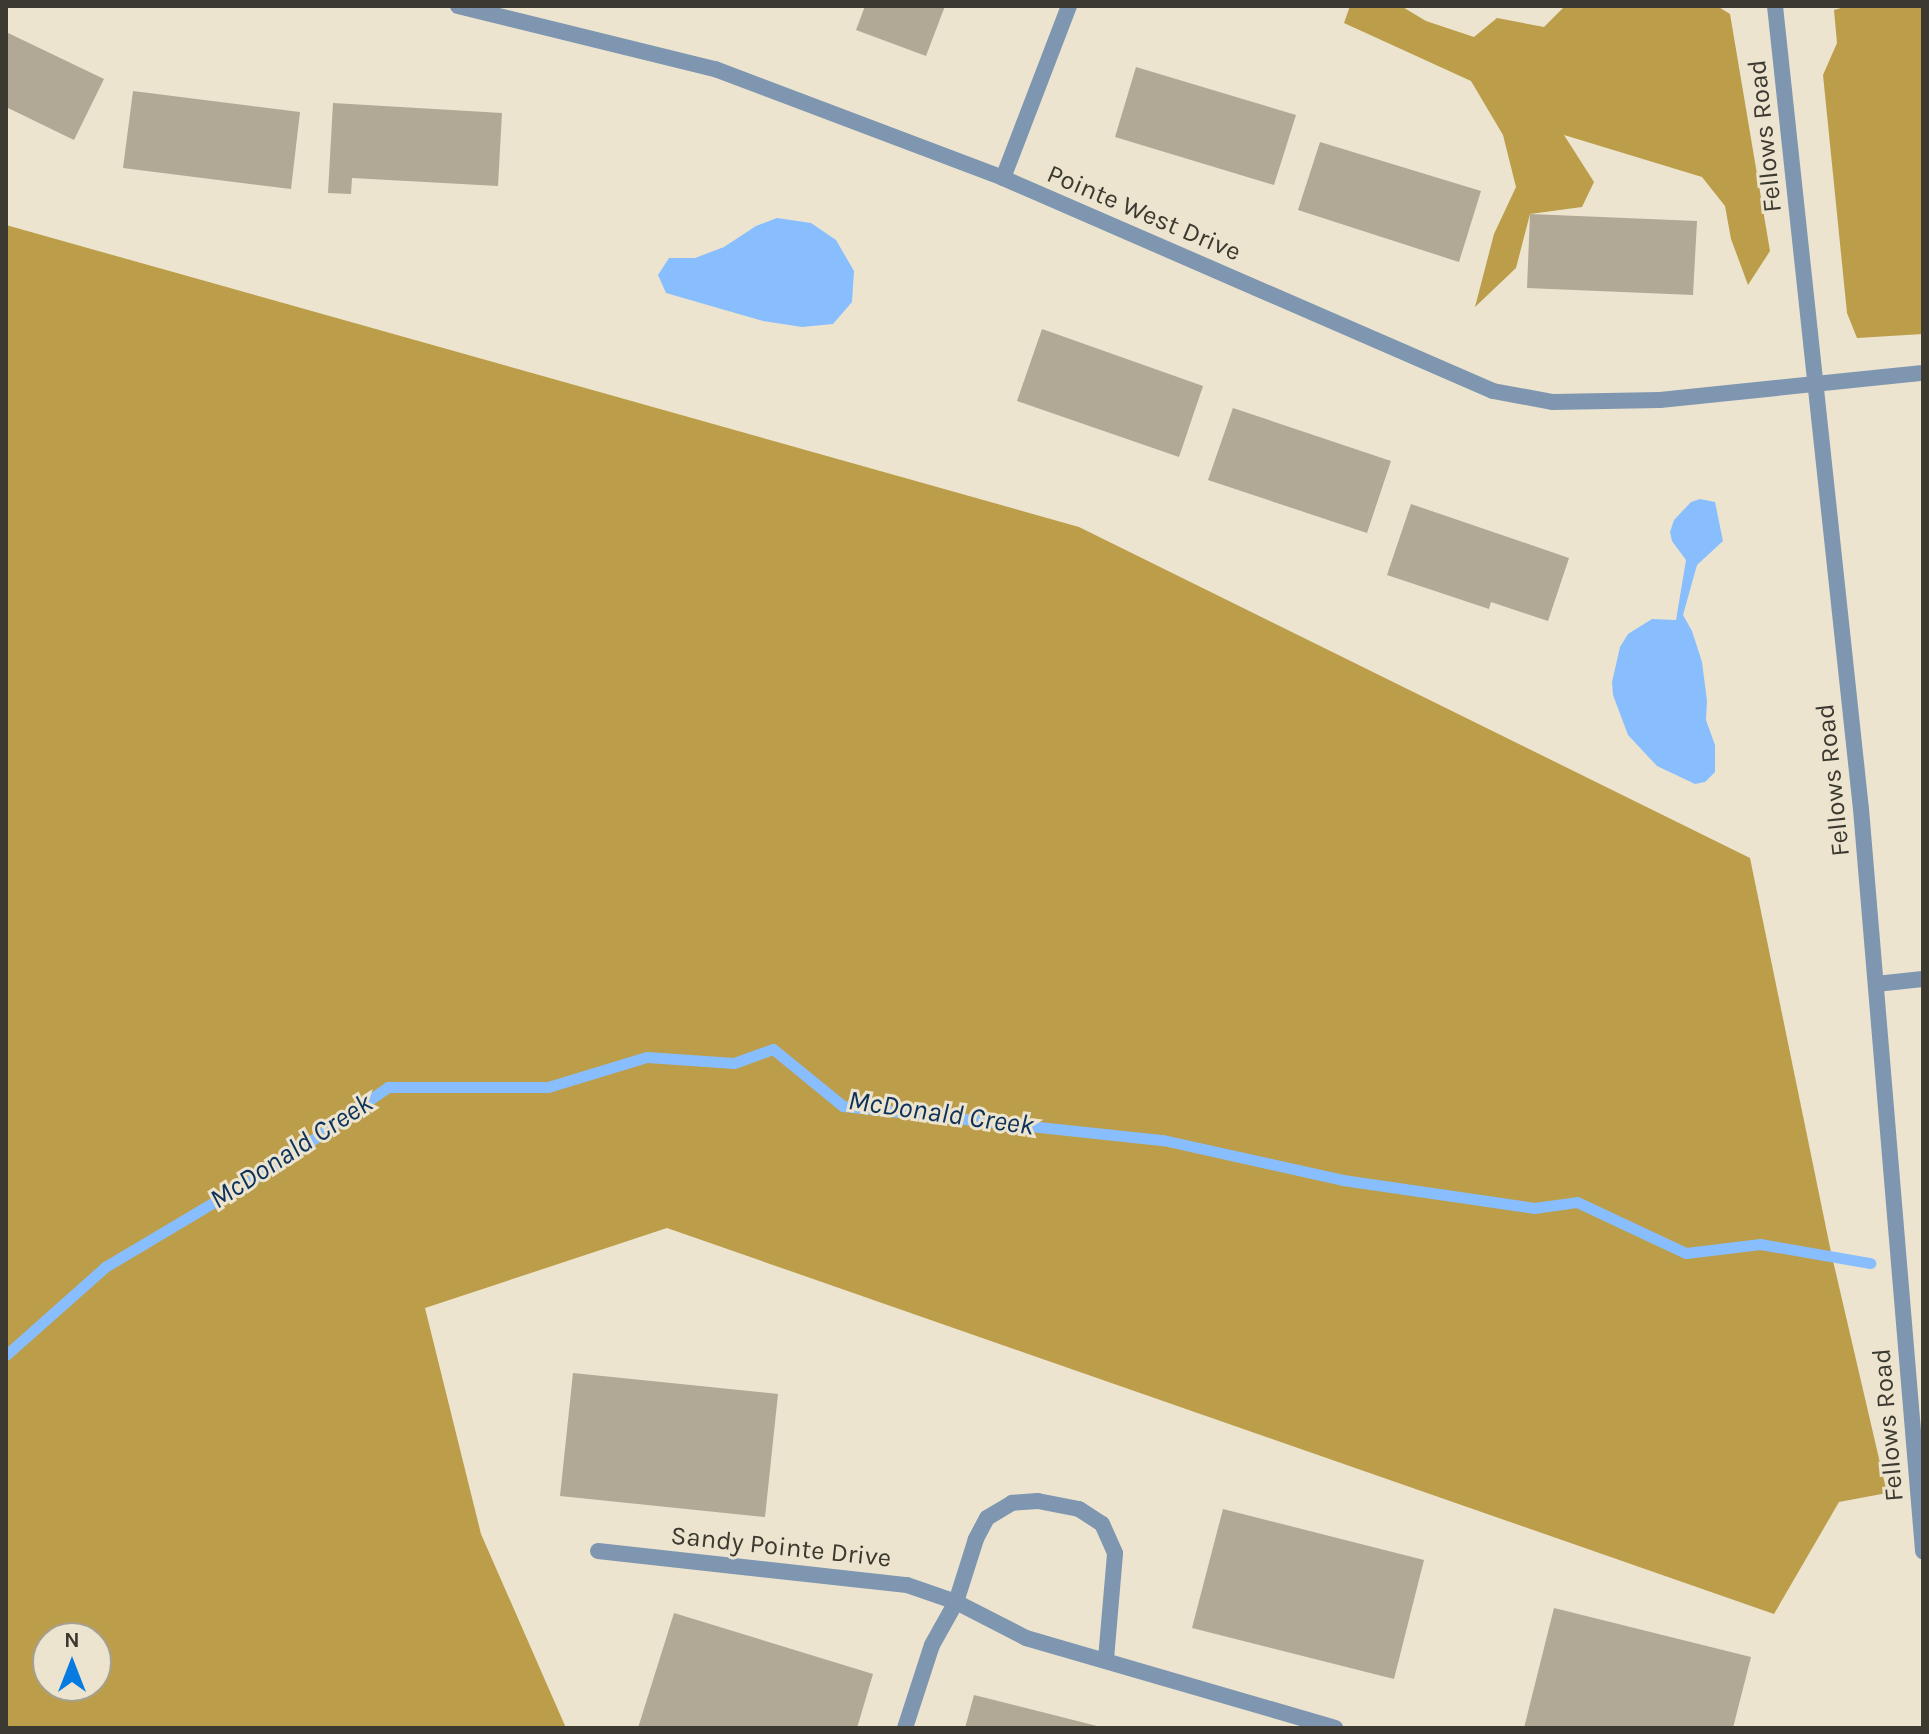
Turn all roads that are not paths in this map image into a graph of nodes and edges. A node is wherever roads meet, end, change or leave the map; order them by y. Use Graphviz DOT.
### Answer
graph roads {
  1 [pos="458,6"];
  2 [pos="1069,6"];
  3 [pos="1775,6"];
  4 [pos="1003,178"];
  5 [pos="1923,373"];
  6 [pos="1816,383"];
  7 [pos="1923,979"];
  8 [pos="1876,984"];
  9 [pos="598,1551"];
  10 [pos="1923,1551"];
  11 [pos="956,1602"];
  12 [pos="1106,1659"];
  13 [pos="905,1728"];
  14 [pos="1335,1728"];
  1 -- 4 [label="street, Pointe West Drive"];
  2 -- 4 [label="street"];
  3 -- 6 [label="street, Fellows Road"];
  4 -- 6 [label="street, Pointe West Drive"];
  5 -- 6 [label="street, Pointe West Drive"];
  6 -- 8 [label="street, Fellows Road"];
  7 -- 8 [label="street"];
  8 -- 10 [label="street, Fellows Road"];
  9 -- 11 [label="street, Sandy Pointe Drive"];
  11 -- 12 [label="street, Sandy Pointe Drive"];
  11 -- 12 [label="street"];
  11 -- 13 [label="street"];
  12 -- 14 [label="street, Sandy Pointe Drive"];
}
